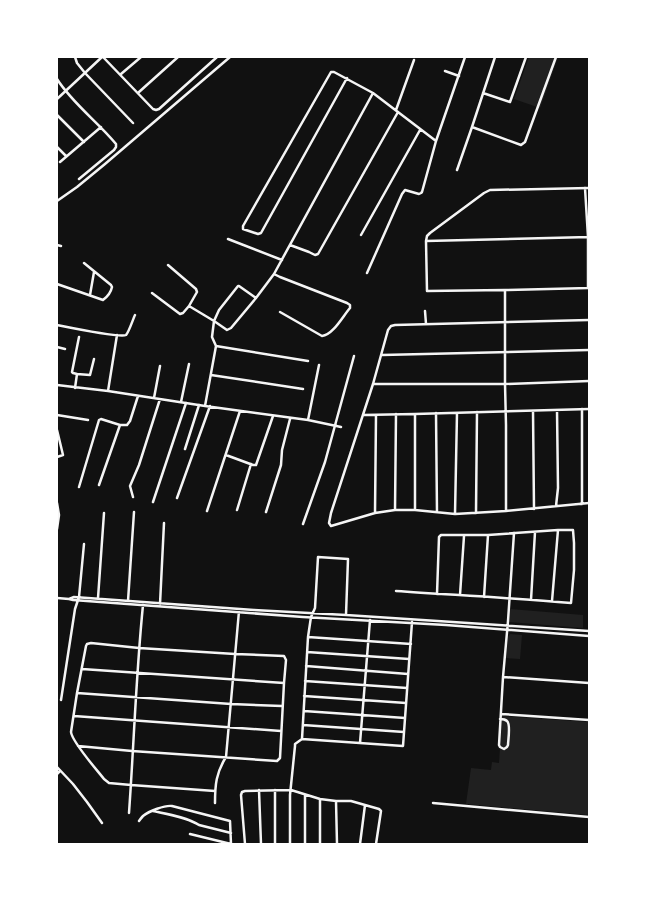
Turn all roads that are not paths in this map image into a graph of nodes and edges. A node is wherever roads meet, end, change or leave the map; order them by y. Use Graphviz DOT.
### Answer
graph roads {
  1 [pos="75,57"];
  2 [pos="103,57"];
  3 [pos="141,57"];
  4 [pos="178,57"];
  5 [pos="217,57"];
  6 [pos="230,57"];
  7 [pos="465,57"];
  8 [pos="495,57"];
  9 [pos="526,57"];
  10 [pos="556,57"];
  11 [pos="414,60"];
  12 [pos="444,71"];
  13 [pos="85,73"];
  14 [pos="121,74"];
  15 [pos="459,76"];
  16 [pos="347,78"];
  17 [pos="57,79"];
  18 [pos="66,91"];
  19 [pos="139,92"];
  20 [pos="373,93"];
  21 [pos="483,93"];
  22 [pos="57,99"];
  23 [pos="397,111"];
  24 [pos="57,115"];
  25 [pos="133,123"];
  26 [pos="101,127"];
  27 [pos="472,128"];
  28 [pos="420,130"];
  29 [pos="436,141"];
  30 [pos="84,142"];
  31 [pos="57,147"];
  32 [pos="66,156"];
  33 [pos="60,162"];
  34 [pos="457,170"];
  35 [pos="79,179"];
  36 [pos="585,188"];
  37 [pos="589,188"];
  38 [pos="57,201"];
  39 [pos="361,235"];
  40 [pos="589,237"];
  41 [pos="228,240"];
  42 [pos="426,241"];
  43 [pos="57,245"];
  44 [pos="290,245"];
  45 [pos="61,246"];
  46 [pos="282,260"];
  47 [pos="84,263"];
  48 [pos="168,265"];
  49 [pos="94,272"];
  50 [pos="367,273"];
  51 [pos="274,274"];
  52 [pos="57,284"];
  53 [pos="589,288"];
  54 [pos="505,290"];
  55 [pos="152,293"];
  56 [pos="90,296"];
  57 [pos="256,298"];
  58 [pos="189,306"];
  59 [pos="426,311"];
  60 [pos="280,312"];
  61 [pos="136,315"];
  62 [pos="589,320"];
  63 [pos="214,321"];
  64 [pos="504,322"];
  65 [pos="426,324"];
  66 [pos="57,325"];
  67 [pos="117,335"];
  68 [pos="79,337"];
  69 [pos="216,346"];
  70 [pos="57,347"];
  71 [pos="65,349"];
  72 [pos="589,350"];
  73 [pos="505,352"];
  74 [pos="382,355"];
  75 [pos="354,356"];
  76 [pos="94,360"];
  77 [pos="308,361"];
  78 [pos="189,364"];
  79 [pos="319,365"];
  80 [pos="160,366"];
  81 [pos="77,374"];
  82 [pos="211,375"];
  83 [pos="589,381"];
  84 [pos="373,384"];
  85 [pos="505,384"];
  86 [pos="57,385"];
  87 [pos="75,388"];
  88 [pos="303,390"];
  89 [pos="108,391"];
  90 [pos="138,396"];
  91 [pos="154,398"];
  92 [pos="160,399"];
  93 [pos="182,402"];
  94 [pos="186,402"];
  95 [pos="199,405"];
  96 [pos="205,406"];
  97 [pos="210,406"];
  98 [pos="582,409"];
  99 [pos="589,409"];
  100 [pos="557,410"];
  101 [pos="240,411"];
  102 [pos="505,411"];
  103 [pos="533,411"];
  104 [pos="477,412"];
  105 [pos="436,413"];
  106 [pos="457,413"];
  107 [pos="396,414"];
  108 [pos="415,414"];
  109 [pos="57,415"];
  110 [pos="363,415"];
  111 [pos="376,415"];
  112 [pos="273,416"];
  113 [pos="290,418"];
  114 [pos="88,420"];
  115 [pos="308,420"];
  116 [pos="120,425"];
  117 [pos="336,426"];
  118 [pos="340,427"];
  119 [pos="57,430"];
  120 [pos="185,449"];
  121 [pos="226,455"];
  122 [pos="57,457"];
  123 [pos="251,464"];
  124 [pos="99,485"];
  125 [pos="79,487"];
  126 [pos="133,497"];
  127 [pos="177,498"];
  128 [pos="152,502"];
  129 [pos="57,503"];
  130 [pos="589,503"];
  131 [pos="582,504"];
  132 [pos="556,506"];
  133 [pos="534,509"];
  134 [pos="207,510"];
  135 [pos="237,510"];
  136 [pos="395,510"];
  137 [pos="415,510"];
  138 [pos="506,511"];
  139 [pos="134,512"];
  140 [pos="266,512"];
  141 [pos="375,512"];
  142 [pos="437,512"];
  143 [pos="104,513"];
  144 [pos="476,513"];
  145 [pos="456,514"];
  146 [pos="164,523"];
  147 [pos="303,524"];
  148 [pos="57,530"];
  149 [pos="558,530"];
  150 [pos="535,532"];
  151 [pos="514,533"];
  152 [pos="488,535"];
  153 [pos="464,536"];
  154 [pos="84,544"];
  155 [pos="396,590"];
  156 [pos="437,594"];
  157 [pos="460,595"];
  158 [pos="484,597"];
  159 [pos="57,598"];
  160 [pos="78,599"];
  161 [pos="510,599"];
  162 [pos="98,600"];
  163 [pos="531,600"];
  164 [pos="552,601"];
  165 [pos="128,602"];
  166 [pos="143,605"];
  167 [pos="160,605"];
  168 [pos="239,610"];
  169 [pos="312,613"];
  170 [pos="346,615"];
  171 [pos="311,617"];
  172 [pos="370,617"];
  173 [pos="345,619"];
  174 [pos="370,621"];
  175 [pos="412,621"];
  176 [pos="507,626"];
  177 [pos="507,630"];
  178 [pos="589,631"];
  179 [pos="589,636"];
  180 [pos="308,637"];
  181 [pos="368,641"];
  182 [pos="411,644"];
  183 [pos="139,648"];
  184 [pos="307,652"];
  185 [pos="235,654"];
  186 [pos="367,656"];
  187 [pos="410,659"];
  188 [pos="306,666"];
  189 [pos="82,669"];
  190 [pos="366,671"];
  191 [pos="138,673"];
  192 [pos="408,674"];
  193 [pos="502,677"];
  194 [pos="233,679"];
  195 [pos="306,681"];
  196 [pos="284,683"];
  197 [pos="589,683"];
  198 [pos="364,685"];
  199 [pos="407,688"];
  200 [pos="77,693"];
  201 [pos="304,696"];
  202 [pos="136,697"];
  203 [pos="61,700"];
  204 [pos="363,700"];
  205 [pos="406,703"];
  206 [pos="231,704"];
  207 [pos="282,706"];
  208 [pos="304,711"];
  209 [pos="501,714"];
  210 [pos="362,715"];
  211 [pos="74,716"];
  212 [pos="405,718"];
  213 [pos="500,719"];
  214 [pos="589,720"];
  215 [pos="134,721"];
  216 [pos="303,725"];
  217 [pos="230,727"];
  218 [pos="361,729"];
  219 [pos="281,731"];
  220 [pos="404,732"];
  221 [pos="302,739"];
  222 [pos="360,743"];
  223 [pos="78,746"];
  224 [pos="132,751"];
  225 [pos="226,757"];
  226 [pos="57,767"];
  227 [pos="60,772"];
  228 [pos="57,774"];
  229 [pos="131,785"];
  230 [pos="259,790"];
  231 [pos="274,790"];
  232 [pos="291,790"];
  233 [pos="215,791"];
  234 [pos="305,795"];
  235 [pos="320,799"];
  236 [pos="336,801"];
  237 [pos="215,803"];
  238 [pos="433,803"];
  239 [pos="365,805"];
  240 [pos="153,811"];
  241 [pos="130,813"];
  242 [pos="589,817"];
  243 [pos="139,821"];
  244 [pos="102,823"];
  245 [pos="231,832"];
  246 [pos="190,834"];
  247 [pos="231,844"];
  248 [pos="245,844"];
  249 [pos="260,844"];
  250 [pos="275,844"];
  251 [pos="290,844"];
  252 [pos="305,844"];
  253 [pos="320,844"];
  254 [pos="337,844"];
  255 [pos="360,844"];
  256 [pos="376,844"];
  1 -- 13 [label="street"];
  2 -- 13 [label="street"];
  2 -- 14 [label="street"];
  3 -- 14 [label="street"];
  4 -- 19 [label="street"];
  5 -- 19 [label="street"];
  6 -- 38 [label="street"];
  7 -- 15 [label="street"];
  8 -- 21 [label="street"];
  9 -- 21 [label="street"];
  10 -- 27 [label="street"];
  11 -- 23 [label="street"];
  12 -- 15 [label="street"];
  13 -- 18 [label="street"];
  13 -- 25 [label="street"];
  14 -- 19 [label="street"];
  15 -- 29 [label="street"];
  16 -- 16 [label="street"];
  16 -- 20 [label="street"];
  17 -- 18 [label="street"];
  18 -- 22 [label="street"];
  18 -- 26 [label="street"];
  20 -- 23 [label="street"];
  20 -- 44 [label="street"];
  21 -- 27 [label="street"];
  23 -- 28 [label="street"];
  23 -- 44 [label="street"];
  24 -- 30 [label="street"];
  26 -- 30 [label="street"];
  26 -- 35 [label="street"];
  27 -- 34 [label="street"];
  28 -- 29 [label="street"];
  28 -- 39 [label="street"];
  29 -- 50 [label="street"];
  30 -- 32 [label="street"];
  31 -- 32 [label="street"];
  32 -- 33 [label="street"];
  36 -- 37 [label="street"];
  36 -- 40 [label="street"];
  36 -- 42 [label="street"];
  40 -- 42 [label="street"];
  40 -- 53 [label="street"];
  41 -- 46 [label="street"];
  42 -- 54 [label="street"];
  43 -- 45 [label="street"];
  44 -- 46 [label="street"];
  46 -- 51 [label="street"];
  47 -- 49 [label="street"];
  48 -- 58 [label="street"];
  49 -- 56 [label="street"];
  49 -- 56 [label="street"];
  51 -- 57 [label="street"];
  51 -- 60 [label="street"];
  52 -- 56 [label="street"];
  53 -- 54 [label="street"];
  54 -- 64 [label="street"];
  55 -- 58 [label="street"];
  57 -- 63 [label="street"];
  57 -- 63 [label="street"];
  58 -- 63 [label="street"];
  59 -- 65 [label="street"];
  61 -- 67 [label="street"];
  62 -- 64 [label="street"];
  63 -- 69 [label="street"];
  64 -- 65 [label="street"];
  64 -- 73 [label="street"];
  65 -- 74 [label="street"];
  66 -- 67 [label="street"];
  67 -- 89 [label="street"];
  68 -- 81 [label="street"];
  69 -- 77 [label="street"];
  69 -- 82 [label="street"];
  70 -- 71 [label="street"];
  72 -- 73 [label="street"];
  73 -- 74 [label="street"];
  73 -- 85 [label="street"];
  74 -- 84 [label="street"];
  75 -- 117 [label="street"];
  76 -- 81 [label="street"];
  78 -- 93 [label="street"];
  79 -- 115 [label="street"];
  80 -- 91 [label="street"];
  81 -- 87 [label="street"];
  82 -- 88 [label="street"];
  82 -- 96 [label="street"];
  83 -- 85 [label="street"];
  84 -- 85 [label="street"];
  84 -- 110 [label="street"];
  85 -- 102 [label="street"];
  86 -- 87 [label="street"];
  87 -- 89 [label="street"];
  89 -- 90 [label="street"];
  90 -- 91 [label="street"];
  90 -- 116 [label="street"];
  91 -- 92 [label="street"];
  92 -- 93 [label="street"];
  92 -- 126 [label="street"];
  93 -- 94 [label="street"];
  94 -- 95 [label="street"];
  94 -- 128 [label="street"];
  95 -- 96 [label="street"];
  95 -- 120 [label="street"];
  96 -- 97 [label="street"];
  97 -- 101 [label="street"];
  97 -- 127 [label="street"];
  98 -- 99 [label="street"];
  98 -- 100 [label="street"];
  98 -- 131 [label="street"];
  100 -- 103 [label="street"];
  100 -- 132 [label="street"];
  101 -- 112 [label="street"];
  101 -- 121 [label="street"];
  102 -- 103 [label="street"];
  102 -- 104 [label="street"];
  102 -- 138 [label="street"];
  103 -- 133 [label="street"];
  104 -- 106 [label="street"];
  104 -- 144 [label="street"];
  105 -- 106 [label="street"];
  105 -- 108 [label="street"];
  105 -- 142 [label="street"];
  106 -- 145 [label="street"];
  107 -- 108 [label="street"];
  107 -- 111 [label="street"];
  107 -- 136 [label="street"];
  108 -- 137 [label="street"];
  109 -- 114 [label="street"];
  110 -- 111 [label="street"];
  110 -- 141 [label="street"];
  111 -- 141 [label="street"];
  112 -- 113 [label="street"];
  112 -- 123 [label="street"];
  113 -- 115 [label="street"];
  113 -- 140 [label="street"];
  115 -- 117 [label="street"];
  116 -- 124 [label="street"];
  116 -- 125 [label="street"];
  117 -- 118 [label="street"];
  117 -- 147 [label="street"];
  119 -- 122 [label="street"];
  121 -- 123 [label="street"];
  121 -- 134 [label="street"];
  123 -- 135 [label="street"];
  129 -- 148 [label="street"];
  130 -- 131 [label="street"];
  131 -- 132 [label="street"];
  132 -- 133 [label="street"];
  133 -- 138 [label="street"];
  136 -- 137 [label="street"];
  136 -- 141 [label="street"];
  137 -- 142 [label="street"];
  138 -- 144 [label="street"];
  139 -- 165 [label="street"];
  142 -- 145 [label="street"];
  143 -- 162 [label="street"];
  144 -- 145 [label="street"];
  146 -- 167 [label="street"];
  149 -- 150 [label="street"];
  149 -- 164 [label="street"];
  149 -- 164 [label="street"];
  150 -- 151 [label="street"];
  150 -- 163 [label="street"];
  151 -- 152 [label="street"];
  151 -- 161 [label="street"];
  152 -- 153 [label="street"];
  152 -- 158 [label="street"];
  153 -- 156 [label="street"];
  153 -- 157 [label="street"];
  154 -- 160 [label="street"];
  155 -- 156 [label="street"];
  156 -- 157 [label="street"];
  157 -- 158 [label="street"];
  158 -- 161 [label="street"];
  159 -- 160 [label="street"];
  160 -- 162 [label="street"];
  160 -- 203 [label="street"];
  161 -- 163 [label="street"];
  161 -- 176 [label="street"];
  162 -- 165 [label="street"];
  163 -- 164 [label="street"];
  165 -- 166 [label="street"];
  165 -- 167 [label="street"];
  166 -- 167 [label="street"];
  166 -- 183 [label="street"];
  167 -- 168 [label="street"];
  168 -- 169 [label="street"];
  168 -- 171 [label="street"];
  168 -- 185 [label="street"];
  169 -- 170 [label="street"];
  169 -- 170 [label="street"];
  169 -- 171 [label="street"];
  170 -- 172 [label="street"];
  170 -- 173 [label="street"];
  171 -- 173 [label="street"];
  171 -- 180 [label="street"];
  172 -- 174 [label="street"];
  172 -- 175 [label="street"];
  173 -- 174 [label="street"];
  174 -- 175 [label="street"];
  174 -- 181 [label="street"];
  175 -- 176 [label="street"];
  175 -- 177 [label="street"];
  175 -- 182 [label="street"];
  176 -- 177 [label="street"];
  176 -- 178 [label="street"];
  177 -- 179 [label="street"];
  177 -- 193 [label="street"];
  180 -- 181 [label="street"];
  180 -- 184 [label="street"];
  181 -- 182 [label="street"];
  181 -- 186 [label="street"];
  182 -- 187 [label="street"];
  183 -- 185 [label="street"];
  183 -- 189 [label="street"];
  183 -- 191 [label="street"];
  184 -- 186 [label="street"];
  184 -- 188 [label="street"];
  185 -- 194 [label="street"];
  185 -- 196 [label="street"];
  186 -- 187 [label="street"];
  186 -- 190 [label="street"];
  187 -- 192 [label="street"];
  188 -- 190 [label="street"];
  188 -- 195 [label="street"];
  189 -- 191 [label="street"];
  189 -- 200 [label="street"];
  190 -- 192 [label="street"];
  190 -- 198 [label="street"];
  191 -- 194 [label="street"];
  191 -- 202 [label="street"];
  192 -- 199 [label="street"];
  193 -- 197 [label="street"];
  193 -- 209 [label="street"];
  194 -- 196 [label="street"];
  194 -- 206 [label="street"];
  195 -- 198 [label="street"];
  195 -- 201 [label="street"];
  196 -- 207 [label="street"];
  198 -- 199 [label="street"];
  198 -- 204 [label="street"];
  199 -- 205 [label="street"];
  200 -- 202 [label="street"];
  200 -- 211 [label="street"];
  201 -- 204 [label="street"];
  201 -- 208 [label="street"];
  202 -- 206 [label="street"];
  202 -- 215 [label="street"];
  204 -- 205 [label="street"];
  204 -- 210 [label="street"];
  205 -- 212 [label="street"];
  206 -- 207 [label="street"];
  206 -- 217 [label="street"];
  207 -- 219 [label="street"];
  208 -- 210 [label="street"];
  208 -- 216 [label="street"];
  209 -- 213 [label="street"];
  209 -- 214 [label="street"];
  210 -- 212 [label="street"];
  210 -- 218 [label="street"];
  211 -- 215 [label="street"];
  211 -- 223 [label="street"];
  212 -- 220 [label="street"];
  213 -- 213 [label="street"];
  215 -- 217 [label="street"];
  215 -- 224 [label="street"];
  216 -- 218 [label="street"];
  216 -- 221 [label="street"];
  217 -- 219 [label="street"];
  217 -- 225 [label="street"];
  218 -- 220 [label="street"];
  218 -- 222 [label="street"];
  219 -- 225 [label="street"];
  220 -- 222 [label="street"];
  221 -- 222 [label="street"];
  221 -- 232 [label="street"];
  223 -- 224 [label="street"];
  223 -- 229 [label="street"];
  224 -- 225 [label="street"];
  224 -- 229 [label="street"];
  225 -- 233 [label="street"];
  226 -- 227 [label="street"];
  227 -- 228 [label="street"];
  227 -- 244 [label="street"];
  229 -- 233 [label="street"];
  229 -- 241 [label="street"];
  230 -- 231 [label="street"];
  230 -- 248 [label="street"];
  230 -- 249 [label="street"];
  231 -- 232 [label="street"];
  231 -- 250 [label="street"];
  232 -- 234 [label="street"];
  232 -- 251 [label="street"];
  233 -- 237 [label="street"];
  234 -- 235 [label="street"];
  234 -- 252 [label="street"];
  235 -- 236 [label="street"];
  235 -- 253 [label="street"];
  236 -- 239 [label="street"];
  236 -- 254 [label="street"];
  238 -- 242 [label="street"];
  239 -- 255 [label="street"];
  239 -- 256 [label="street"];
  240 -- 243 [label="street"];
  240 -- 245 [label="street"];
  240 -- 245 [label="street"];
  245 -- 247 [label="street"];
  246 -- 247 [label="street"];
}
